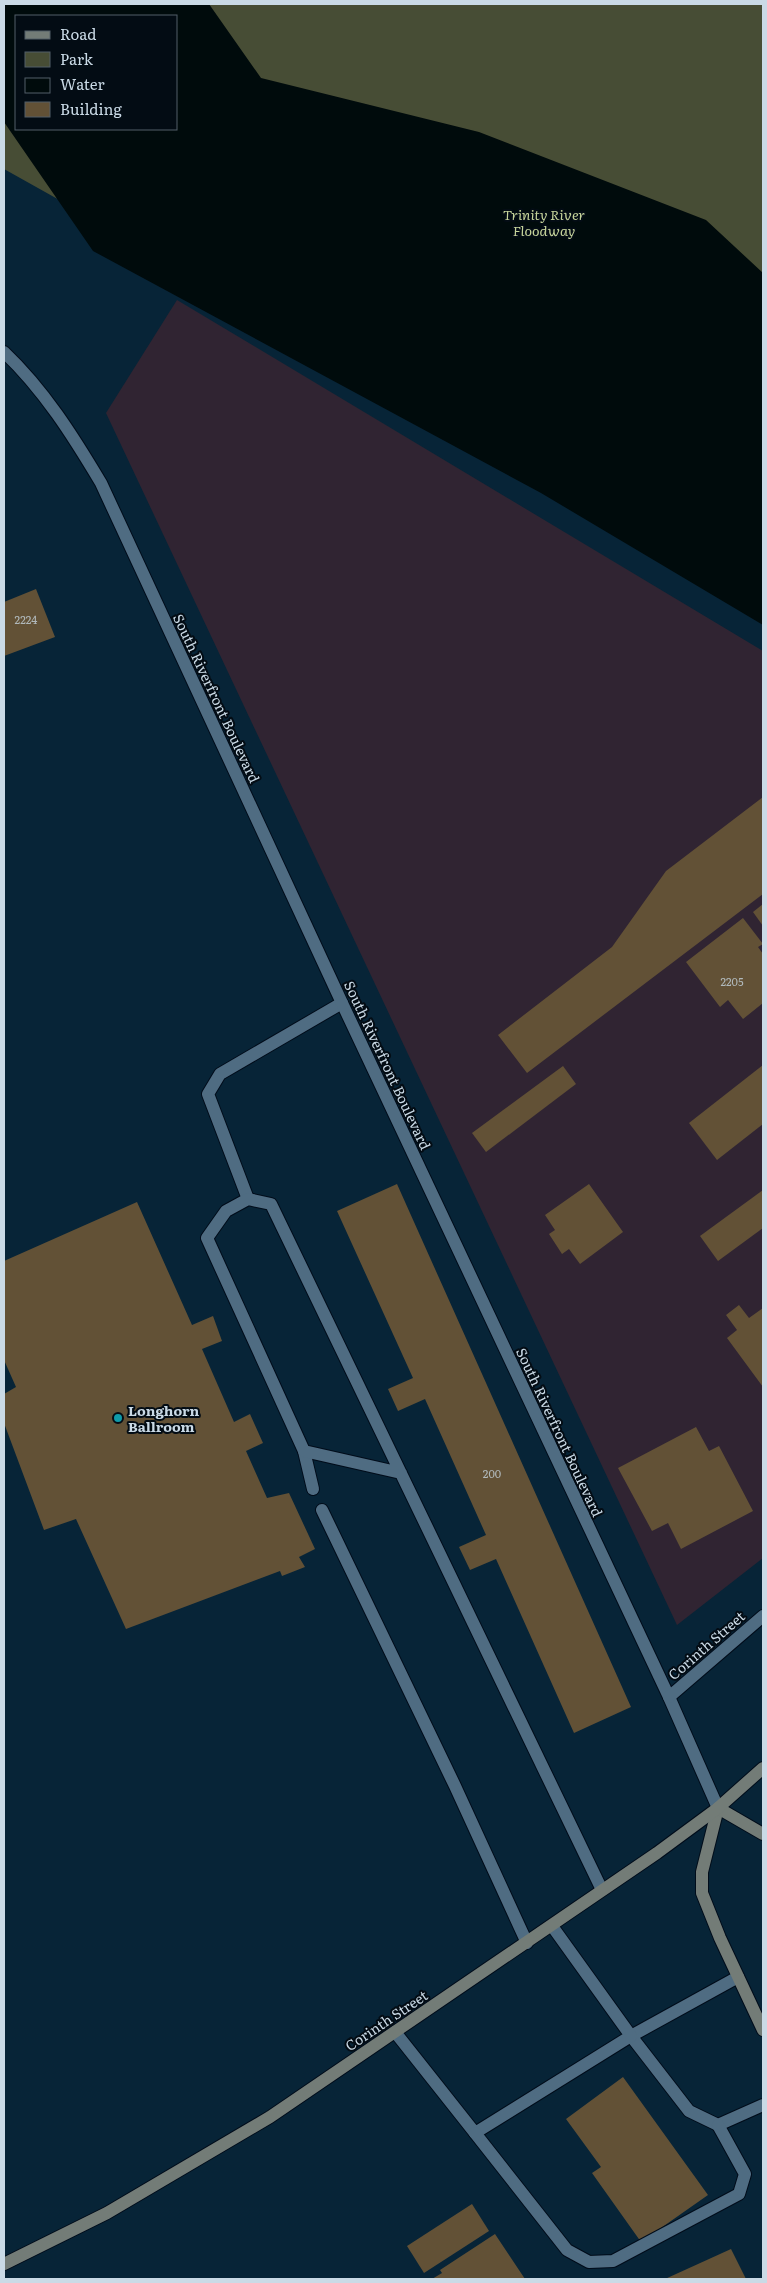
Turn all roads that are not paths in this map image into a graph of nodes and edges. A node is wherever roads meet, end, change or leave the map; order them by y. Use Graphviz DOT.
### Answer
graph roads {
  1 [pos="4,352"];
  2 [pos="342,1004"];
  3 [pos="248,1199"];
  4 [pos="304,1451"];
  5 [pos="401,1473"];
  6 [pos="313,1489"];
  7 [pos="322,1510"];
  8 [pos="763,1616"];
  9 [pos="669,1698"];
  10 [pos="763,1768"];
  11 [pos="718,1808"];
  12 [pos="763,1834"];
  13 [pos="602,1890"];
  14 [pos="552,1926"];
  15 [pos="527,1943"];
  16 [pos="738,1978"];
  17 [pos="763,2030"];
  18 [pos="395,2032"];
  19 [pos="631,2036"];
  20 [pos="763,2105"];
  21 [pos="718,2126"];
  22 [pos="475,2133"];
  23 [pos="4,2264"];
  1 -- 2 [label="street, South Riverfront Boulevard"];
  2 -- 3 [label="street"];
  2 -- 9 [label="street, South Riverfront Boulevard"];
  3 -- 4 [label="street"];
  3 -- 5 [label="street"];
  4 -- 5 [label="street"];
  4 -- 6 [label="street"];
  5 -- 13 [label="street"];
  7 -- 15 [label="street"];
  8 -- 9 [label="street, Corinth Street"];
  9 -- 11 [label="street, South Riverfront Boulevard"];
  10 -- 11 [label="main road, Corinth Street"];
  11 -- 12 [label="main road"];
  11 -- 13 [label="main road, Corinth Street"];
  11 -- 16 [label="main road"];
  13 -- 14 [label="main road, Corinth Street"];
  14 -- 15 [label="main road, Corinth Street"];
  14 -- 19 [label="street"];
  15 -- 18 [label="main road, Corinth Street"];
  16 -- 17 [label="main road"];
  16 -- 19 [label="street"];
  18 -- 22 [label="street"];
  18 -- 23 [label="main road, Corinth Street"];
  19 -- 21 [label="street"];
  19 -- 22 [label="street"];
  20 -- 21 [label="street"];
  21 -- 22 [label="street"];
}
